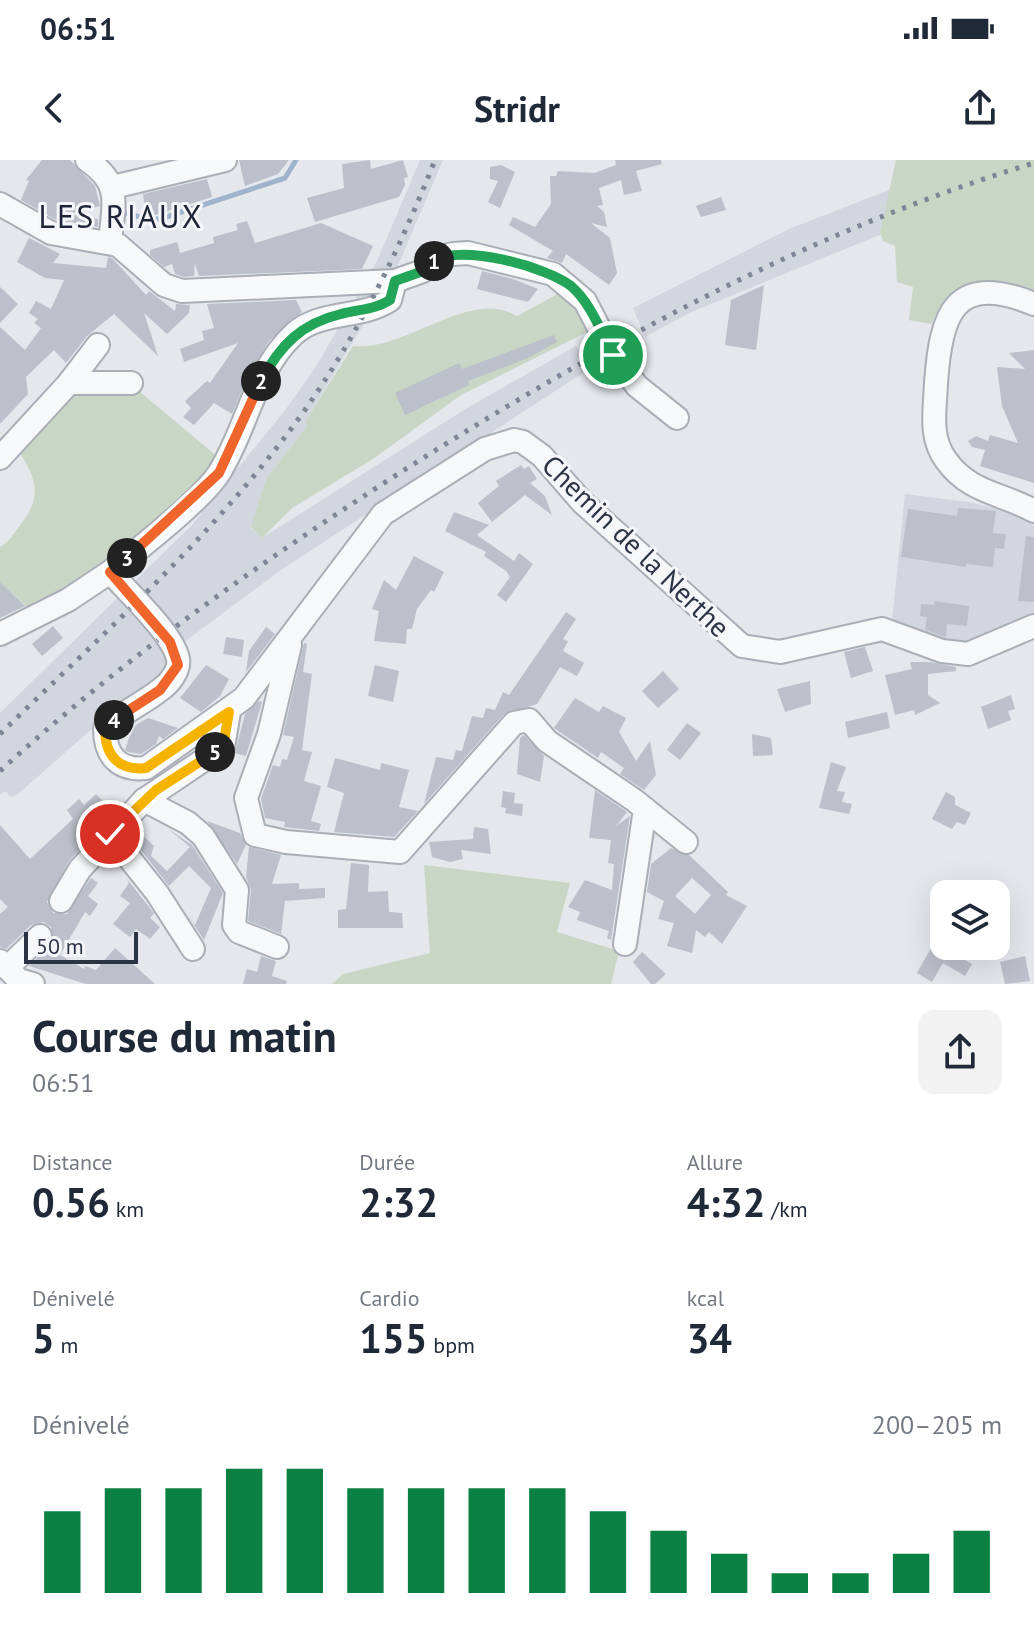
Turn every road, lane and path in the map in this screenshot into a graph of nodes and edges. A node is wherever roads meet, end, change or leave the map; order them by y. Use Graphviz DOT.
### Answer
graph roads {
  1 [pos="225,160"];
  2 [pos="89,161"];
  3 [pos="113,202"];
  4 [pos="1,206"];
  5 [pos="110,243"];
  6 [pos="395,281"];
  7 [pos="1034,304"];
  8 [pos="98,345"];
  9 [pos="69,383"];
  10 [pos="131,383"];
  11 [pos="677,418"];
  12 [pos="0,458"];
  13 [pos="1034,511"];
  14 [pos="110,572"];
  15 [pos="1034,626"];
  16 [pos="0,634"];
  17 [pos="291,640"];
  18 [pos="229,712"];
  19 [pos="144,800"];
  20 [pos="645,809"];
  21 [pos="110,834"];
  22 [pos="686,842"];
  23 [pos="61,901"];
  24 [pos="40,936"];
  25 [pos="625,944"];
  26 [pos="277,947"];
  27 [pos="193,949"];
  28 [pos="3,964"];
  29 [pos="33,984"];
  1 -- 3 [label="street"];
  2 -- 3 [label="street"];
  3 -- 5 [label="street"];
  4 -- 5 [label="street"];
  5 -- 6 [label="street"];
  6 -- 11 [label="street"];
  6 -- 14 [label="street"];
  7 -- 13 [label="street"];
  8 -- 9 [label="street"];
  9 -- 10 [label="street"];
  9 -- 12 [label="street"];
  14 -- 16 [label="street"];
  14 -- 18 [label="street, Chemin de la Nerthe"];
  15 -- 17 [label="street, Chemin de la Nerthe"];
  17 -- 18 [label="street, Chemin de la Nerthe"];
  17 -- 20 [label="street"];
  18 -- 19 [label="street"];
  19 -- 21 [label="street"];
  19 -- 26 [label="street"];
  20 -- 22 [label="street"];
  20 -- 25 [label="street"];
  21 -- 23 [label="street"];
  21 -- 27 [label="street"];
  24 -- 28 [label="street"];
  28 -- 29 [label="street"];
}
